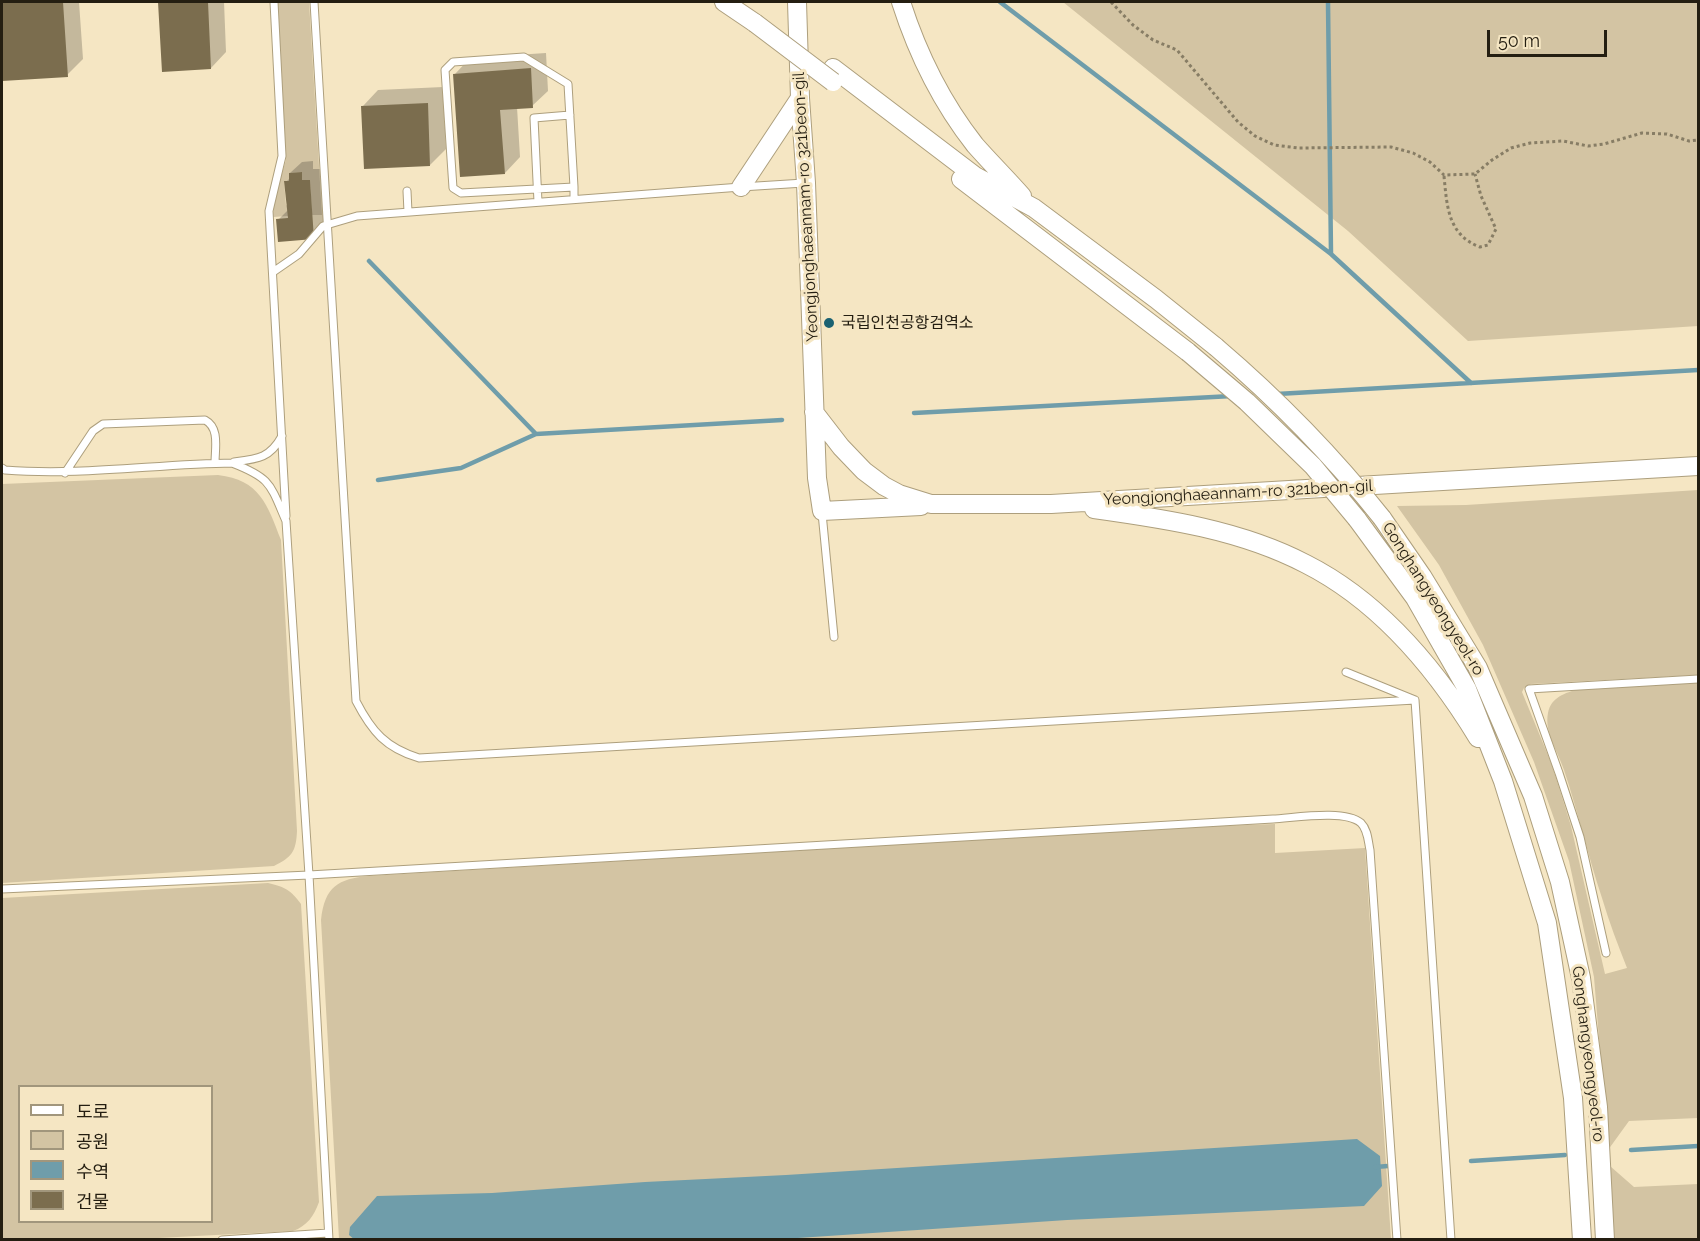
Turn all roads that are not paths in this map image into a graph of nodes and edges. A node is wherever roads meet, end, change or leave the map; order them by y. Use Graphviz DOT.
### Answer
graph roads {
  1 [pos="274,2"];
  2 [pos="314,2"];
  3 [pos="724,2"];
  4 [pos="797,2"];
  5 [pos="900,2"];
  6 [pos="751,12"];
  7 [pos="833,75"];
  8 [pos="800,98"];
  9 [pos="570,115"];
  10 [pos="806,183"];
  11 [pos="741,186"];
  12 [pos="574,188"];
  13 [pos="537,189"];
  14 [pos="407,191"];
  15 [pos="574,199"];
  16 [pos="538,202"];
  17 [pos="1034,208"];
  18 [pos="408,212"];
  19 [pos="327,224"];
  20 [pos="273,272"];
  21 [pos="814,412"];
  22 [pos="282,436"];
  23 [pos="215,463"];
  24 [pos="232,463"];
  25 [pos="1698,466"];
  26 [pos="2,468"];
  27 [pos="65,473"];
  28 [pos="1051,504"];
  29 [pos="950,505"];
  30 [pos="822,511"];
  31 [pos="286,521"];
  32 [pos="834,637"];
  33 [pos="1346,672"];
  34 [pos="1698,679"];
  35 [pos="1415,700"];
  36 [pos="1503,781"];
  37 [pos="309,875"];
  38 [pos="2,889"];
  39 [pos="1606,953"];
  40 [pos="328,1236"];
  41 [pos="222,1239"];
  42 [pos="1397,1239"];
  43 [pos="1451,1239"];
  44 [pos="1582,1239"];
  45 [pos="1605,1239"];
  1 -- 20 [label="lane"];
  2 -- 19 [label="lane"];
  3 -- 6 [label="street"];
  4 -- 8 [label="street, Yeongjonghaeannam-ro 321beon-gil"];
  5 -- 17 [label="street"];
  6 -- 7 [label="street"];
  7 -- 17 [label="street"];
  7 -- 36 [label="street, Gonghangyeongyeol-ro, bridge"];
  8 -- 10 [label="street, Yeongjonghaeannam-ro 321beon-gil"];
  8 -- 11 [label="street"];
  9 -- 12 [label="lane"];
  9 -- 13 [label="lane"];
  9 -- 13 [label="lane"];
  10 -- 11 [label="lane"];
  10 -- 21 [label="street, Yeongjonghaeannam-ro 321beon-gil"];
  11 -- 15 [label="lane"];
  12 -- 13 [label="lane"];
  12 -- 15 [label="lane"];
  13 -- 16 [label="lane"];
  14 -- 18 [label="lane"];
  15 -- 16 [label="lane"];
  16 -- 18 [label="lane"];
  17 -- 45 [label="street, Gonghangyeongyeol-ro, bridge"];
  18 -- 19 [label="lane"];
  19 -- 20 [label="lane"];
  19 -- 35 [label="lane"];
  20 -- 22 [label="lane"];
  21 -- 29 [label="street, Yeongjonghaeannam-ro 321beon-gil"];
  21 -- 30 [label="street, Yeongjonghaeannam-ro 321beon-gil"];
  22 -- 24 [label="lane"];
  22 -- 31 [label="lane"];
  23 -- 24 [label="lane"];
  23 -- 27 [label="lane"];
  23 -- 27 [label="lane"];
  24 -- 31 [label="lane"];
  25 -- 28 [label="street, Yeongjonghaeannam-ro 321beon-gil"];
  26 -- 27 [label="lane"];
  28 -- 29 [label="street, Yeongjonghaeannam-ro 321beon-gil"];
  28 -- 36 [label="street"];
  29 -- 30 [label="street"];
  30 -- 32 [label="lane"];
  31 -- 37 [label="lane"];
  33 -- 35 [label="lane"];
  34 -- 39 [label="lane"];
  35 -- 43 [label="lane"];
  36 -- 44 [label="street, Gonghangyeongyeol-ro"];
  37 -- 38 [label="lane"];
  37 -- 40 [label="lane"];
  37 -- 42 [label="lane"];
  40 -- 41 [label="lane"];
}
